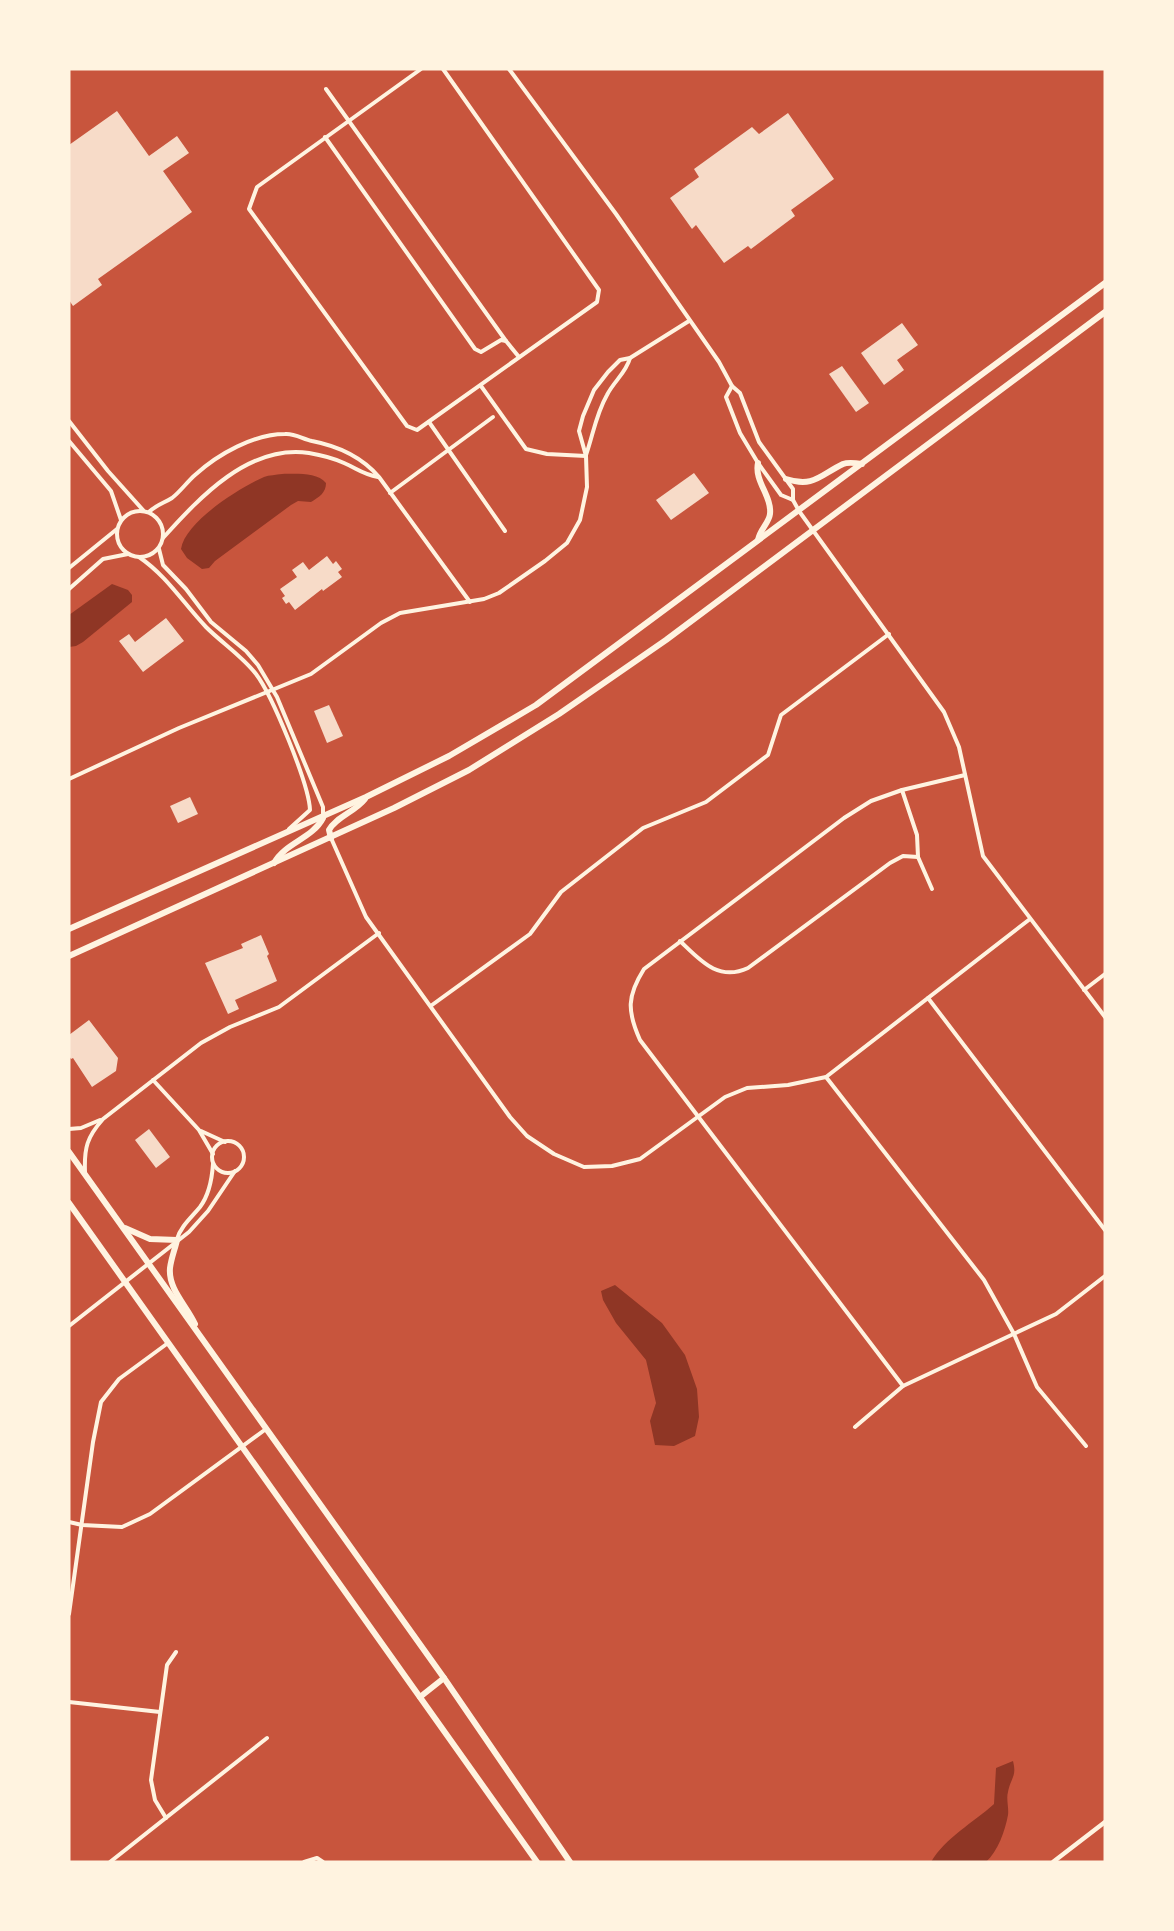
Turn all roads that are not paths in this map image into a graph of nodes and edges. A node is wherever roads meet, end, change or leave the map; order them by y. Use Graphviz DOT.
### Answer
graph roads {
  1 [pos="421,69"];
  2 [pos="443,69"];
  3 [pos="509,69"];
  4 [pos="326,88"];
  5 [pos="349,120"];
  6 [pos="325,137"];
  7 [pos="1105,283"];
  8 [pos="1105,312"];
  9 [pos="689,321"];
  10 [pos="506,341"];
  11 [pos="519,357"];
  12 [pos="630,358"];
  13 [pos="481,386"];
  14 [pos="732,386"];
  15 [pos="493,417"];
  16 [pos="69,421"];
  17 [pos="429,422"];
  18 [pos="69,441"];
  19 [pos="448,449"];
  20 [pos="586,456"];
  21 [pos="758,463"];
  22 [pos="862,464"];
  23 [pos="379,477"];
  24 [pos="786,479"];
  25 [pos="390,493"];
  26 [pos="793,500"];
  27 [pos="146,511"];
  28 [pos="799,511"];
  29 [pos="121,520"];
  30 [pos="117,529"];
  31 [pos="812,530"];
  32 [pos="505,531"];
  33 [pos="164,538"];
  34 [pos="758,541"];
  35 [pos="159,549"];
  36 [pos="128,554"];
  37 [pos="139,557"];
  38 [pos="69,568"];
  39 [pos="69,589"];
  40 [pos="470,602"];
  41 [pos="889,634"];
  42 [pos="274,690"];
  43 [pos="267,692"];
  44 [pos="964,775"];
  45 [pos="69,779"];
  46 [pos="902,790"];
  47 [pos="366,797"];
  48 [pos="323,817"];
  49 [pos="285,833"];
  50 [pos="331,838"];
  51 [pos="918,857"];
  52 [pos="274,863"];
  53 [pos="932,889"];
  54 [pos="1030,919"];
  55 [pos="69,927"];
  56 [pos="379,933"];
  57 [pos="680,940"];
  58 [pos="69,956"];
  59 [pos="1105,975"];
  60 [pos="1084,990"];
  61 [pos="928,998"];
  62 [pos="432,1005"];
  63 [pos="1105,1017"];
  64 [pos="826,1077"];
  65 [pos="153,1080"];
  66 [pos="698,1117"];
  67 [pos="103,1119"];
  68 [pos="69,1129"];
  69 [pos="199,1130"];
  70 [pos="225,1142"];
  71 [pos="69,1152"];
  72 [pos="213,1154"];
  73 [pos="213,1162"];
  74 [pos="236,1171"];
  75 [pos="85,1175"];
  76 [pos="69,1203"];
  77 [pos="124,1228"];
  78 [pos="1105,1230"];
  79 [pos="177,1240"];
  80 [pos="150,1264"];
  81 [pos="1105,1276"];
  82 [pos="126,1282"];
  83 [pos="69,1326"];
  84 [pos="1014,1334"];
  85 [pos="200,1336"];
  86 [pos="168,1343"];
  87 [pos="903,1386"];
  88 [pos="855,1427"];
  89 [pos="266,1429"];
  90 [pos="242,1446"];
  91 [pos="1086,1446"];
  92 [pos="69,1522"];
  93 [pos="82,1525"];
  94 [pos="69,1614"];
  95 [pos="176,1652"];
  96 [pos="444,1678"];
  97 [pos="420,1697"];
  98 [pos="69,1702"];
  99 [pos="160,1712"];
  100 [pos="267,1738"];
  101 [pos="166,1818"];
  102 [pos="1105,1822"];
  103 [pos="110,1862"];
  104 [pos="304,1862"];
  105 [pos="323,1862"];
  106 [pos="537,1862"];
  107 [pos="570,1862"];
  108 [pos="1053,1862"];
  1 -- 5 [label="street"];
  2 -- 11 [label="street"];
  3 -- 9 [label="street"];
  4 -- 5 [label="street"];
  5 -- 6 [label="street"];
  5 -- 10 [label="street"];
  6 -- 10 [label="street"];
  6 -- 17 [label="street"];
  7 -- 22 [label="main road"];
  8 -- 31 [label="main road"];
  9 -- 12 [label="street"];
  9 -- 14 [label="street"];
  10 -- 11 [label="street"];
  11 -- 13 [label="street"];
  12 -- 20 [label="street"];
  12 -- 20 [label="street"];
  13 -- 17 [label="street"];
  13 -- 20 [label="street"];
  14 -- 21 [label="street"];
  14 -- 24 [label="street"];
  15 -- 19 [label="street"];
  16 -- 27 [label="street"];
  17 -- 19 [label="street"];
  18 -- 29 [label="street"];
  19 -- 25 [label="street"];
  19 -- 32 [label="street"];
  20 -- 40 [label="street"];
  21 -- 26 [label="street"];
  21 -- 34 [label="main road"];
  22 -- 24 [label="main road"];
  22 -- 28 [label="main road"];
  23 -- 25 [label="street"];
  23 -- 27 [label="street"];
  23 -- 33 [label="street"];
  24 -- 26 [label="street"];
  25 -- 40 [label="street"];
  26 -- 28 [label="street"];
  27 -- 29 [label="street"];
  27 -- 33 [label="street"];
  28 -- 31 [label="street"];
  28 -- 34 [label="main road"];
  29 -- 30 [label="street"];
  30 -- 36 [label="street"];
  30 -- 38 [label="street"];
  31 -- 41 [label="street"];
  31 -- 50 [label="main road"];
  33 -- 35 [label="street"];
  34 -- 47 [label="main road"];
  35 -- 37 [label="street"];
  35 -- 42 [label="street"];
  36 -- 37 [label="street"];
  36 -- 39 [label="street"];
  37 -- 43 [label="street"];
  40 -- 42 [label="street"];
  41 -- 44 [label="street"];
  41 -- 62 [label="street"];
  42 -- 43 [label="street"];
  42 -- 48 [label="street"];
  43 -- 45 [label="street"];
  43 -- 49 [label="street"];
  44 -- 46 [label="street"];
  44 -- 54 [label="street"];
  46 -- 51 [label="street"];
  46 -- 57 [label="street"];
  47 -- 48 [label="main road"];
  47 -- 50 [label="main road"];
  48 -- 49 [label="main road"];
  48 -- 52 [label="main road"];
  49 -- 55 [label="main road"];
  50 -- 52 [label="main road"];
  50 -- 56 [label="street"];
  51 -- 53 [label="street"];
  51 -- 57 [label="street"];
  52 -- 58 [label="main road"];
  54 -- 60 [label="street"];
  54 -- 61 [label="street"];
  56 -- 62 [label="street"];
  56 -- 65 [label="street"];
  57 -- 66 [label="street"];
  59 -- 60 [label="street"];
  60 -- 63 [label="street"];
  61 -- 64 [label="street"];
  61 -- 78 [label="street"];
  62 -- 66 [label="street"];
  64 -- 66 [label="street"];
  64 -- 84 [label="street"];
  65 -- 67 [label="street"];
  65 -- 69 [label="street"];
  66 -- 87 [label="street"];
  67 -- 68 [label="street"];
  67 -- 75 [label="street"];
  69 -- 70 [label="street"];
  69 -- 72 [label="street"];
  70 -- 72 [label="street"];
  70 -- 74 [label="street"];
  71 -- 75 [label="main road"];
  72 -- 73 [label="street"];
  73 -- 74 [label="street"];
  73 -- 79 [label="street"];
  74 -- 79 [label="street"];
  75 -- 77 [label="main road"];
  76 -- 82 [label="main road"];
  77 -- 79 [label="main road"];
  77 -- 80 [label="main road"];
  79 -- 80 [label="street"];
  79 -- 85 [label="main road"];
  80 -- 82 [label="street"];
  80 -- 85 [label="main road"];
  81 -- 84 [label="street"];
  82 -- 83 [label="street"];
  82 -- 86 [label="main road"];
  84 -- 87 [label="street"];
  84 -- 91 [label="street"];
  85 -- 89 [label="main road"];
  86 -- 90 [label="main road"];
  86 -- 93 [label="street"];
  87 -- 88 [label="street"];
  89 -- 90 [label="street"];
  89 -- 96 [label="main road"];
  90 -- 93 [label="street"];
  90 -- 97 [label="main road"];
  92 -- 93 [label="street"];
  93 -- 94 [label="street"];
  95 -- 99 [label="street"];
  96 -- 97 [label="main road"];
  96 -- 107 [label="main road"];
  97 -- 106 [label="main road"];
  98 -- 99 [label="street"];
  99 -- 101 [label="street"];
  100 -- 101 [label="street"];
  101 -- 103 [label="street"];
  102 -- 108 [label="street"];
  104 -- 105 [label="street"];
}
